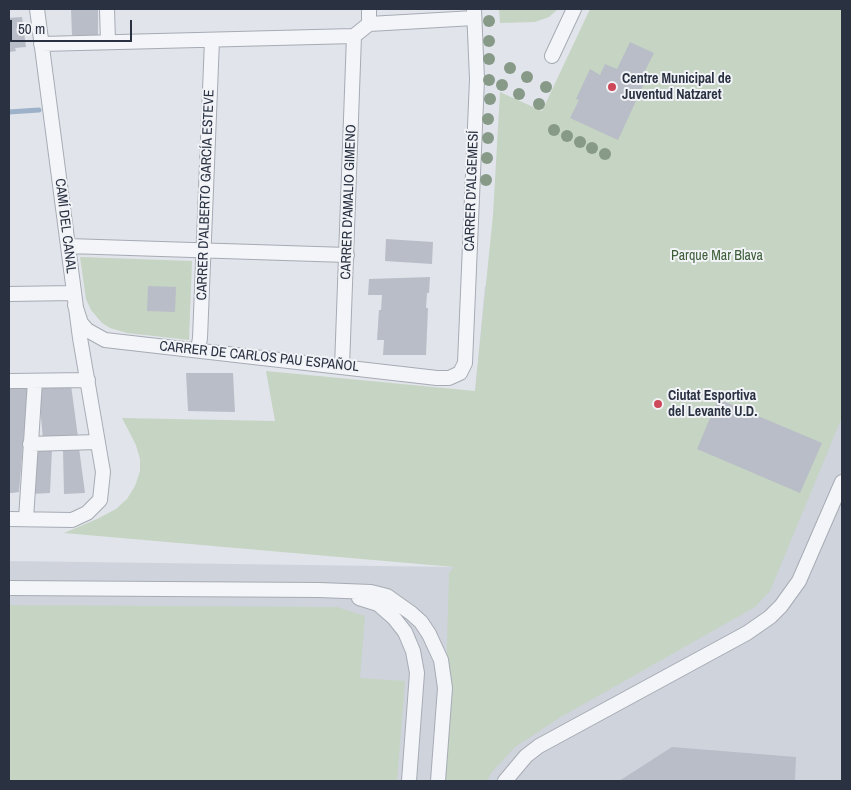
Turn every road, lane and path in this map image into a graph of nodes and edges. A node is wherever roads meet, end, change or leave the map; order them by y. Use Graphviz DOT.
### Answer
graph roads {
  1 [pos="37,9"];
  2 [pos="107,9"];
  3 [pos="370,9"];
  4 [pos="574,9"];
  5 [pos="474,13"];
  6 [pos="369,24"];
  7 [pos="354,36"];
  8 [pos="212,40"];
  9 [pos="108,42"];
  10 [pos="41,44"];
  11 [pos="552,56"];
  12 [pos="68,246"];
  13 [pos="203,250"];
  14 [pos="347,255"];
  15 [pos="9,294"];
  16 [pos="75,299"];
  17 [pos="198,350"];
  18 [pos="342,367"];
  19 [pos="460,373"];
  20 [pos="88,380"];
  21 [pos="9,381"];
  22 [pos="35,381"];
  23 [pos="97,442"];
  24 [pos="30,444"];
  25 [pos="842,482"];
  26 [pos="9,519"];
  27 [pos="26,519"];
  28 [pos="9,588"];
  29 [pos="319,590"];
  30 [pos="409,781"];
  31 [pos="438,781"];
  32 [pos="505,781"];
  1 -- 10 [label="street, CAMÍ DEL CANAL"];
  2 -- 9 [label="street"];
  3 -- 6 [label="street"];
  4 -- 11 [label="street"];
  5 -- 6 [label="street"];
  5 -- 19 [label="street, CARRER D'ALGEMESÍ"];
  6 -- 7 [label="street"];
  7 -- 8 [label="street"];
  7 -- 14 [label="street, CARRER D'AMALIO GIMENO"];
  8 -- 9 [label="street"];
  8 -- 13 [label="street, CARRER D'ALBERTO GARCÍA ESTEVE"];
  9 -- 10 [label="street"];
  10 -- 12 [label="street, CAMÍ DEL CANAL"];
  12 -- 13 [label="street"];
  12 -- 16 [label="street, CAMÍ DEL CANAL"];
  13 -- 14 [label="street"];
  13 -- 17 [label="street, CARRER D'ALBERTO GARCÍA ESTEVE"];
  14 -- 18 [label="street, CARRER D'AMALIO GIMENO"];
  15 -- 16 [label="street"];
  16 -- 17 [label="street, CARRER DE CARLOS PAU ESPAÑOL"];
  16 -- 20 [label="street, CAMÍ DEL CANAL"];
  17 -- 18 [label="street, CARRER DE CARLOS PAU ESPAÑOL"];
  18 -- 19 [label="street, CARRER DE CARLOS PAU ESPAÑOL"];
  20 -- 22 [label="street"];
  20 -- 23 [label="street, CAMÍ DEL CANAL"];
  21 -- 22 [label="street"];
  22 -- 24 [label="street"];
  23 -- 24 [label="street"];
  23 -- 27 [label="street, CAMÍ DEL CANAL"];
  24 -- 27 [label="street"];
  25 -- 32 [label="street"];
  26 -- 27 [label="street"];
  28 -- 29 [label="street"];
  29 -- 30 [label="street"];
  29 -- 31 [label="street"];
}
